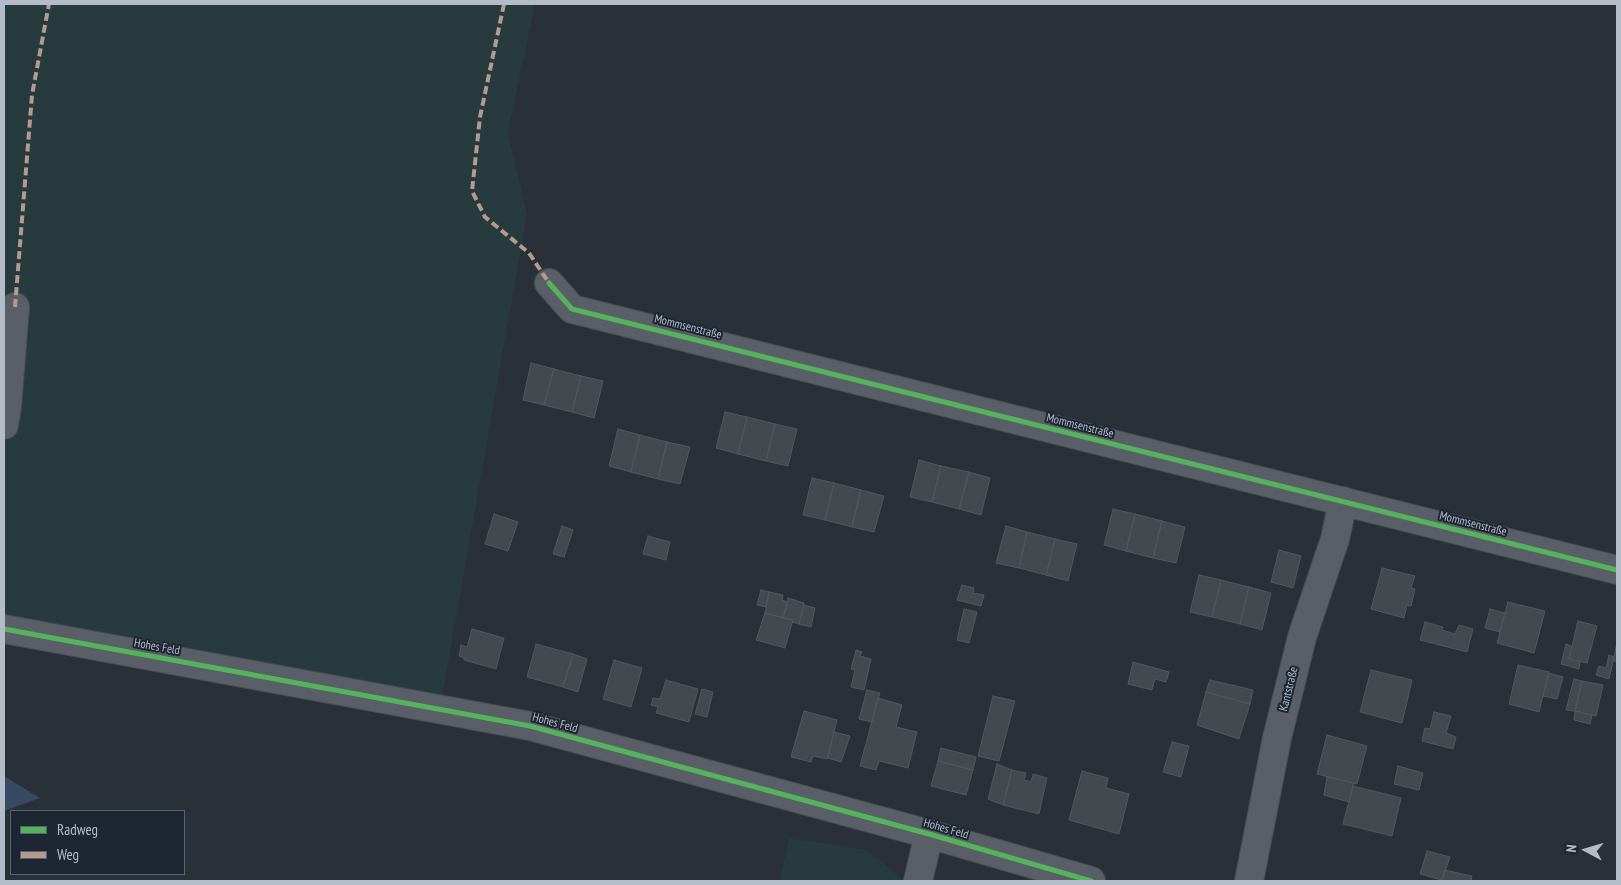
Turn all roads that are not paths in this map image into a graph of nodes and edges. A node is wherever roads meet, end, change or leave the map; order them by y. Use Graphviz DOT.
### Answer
graph roads {
  1 [pos="549,283"];
  2 [pos="15,307"];
  3 [pos="4,425"];
  4 [pos="1343,501"];
  5 [pos="1617,570"];
  6 [pos="4,628"];
  7 [pos="929,834"];
  8 [pos="918,881"];
  9 [pos="1091,881"];
  10 [pos="1249,881"];
  1 -- 4 [label="street, Mommsenstraße"];
  2 -- 3 [label="street"];
  4 -- 5 [label="street, Mommsenstraße"];
  4 -- 10 [label="street, Kantstraße"];
  6 -- 7 [label="street, Hohes Feld"];
  7 -- 8 [label="street"];
  7 -- 9 [label="street, Hohes Feld"];
}
